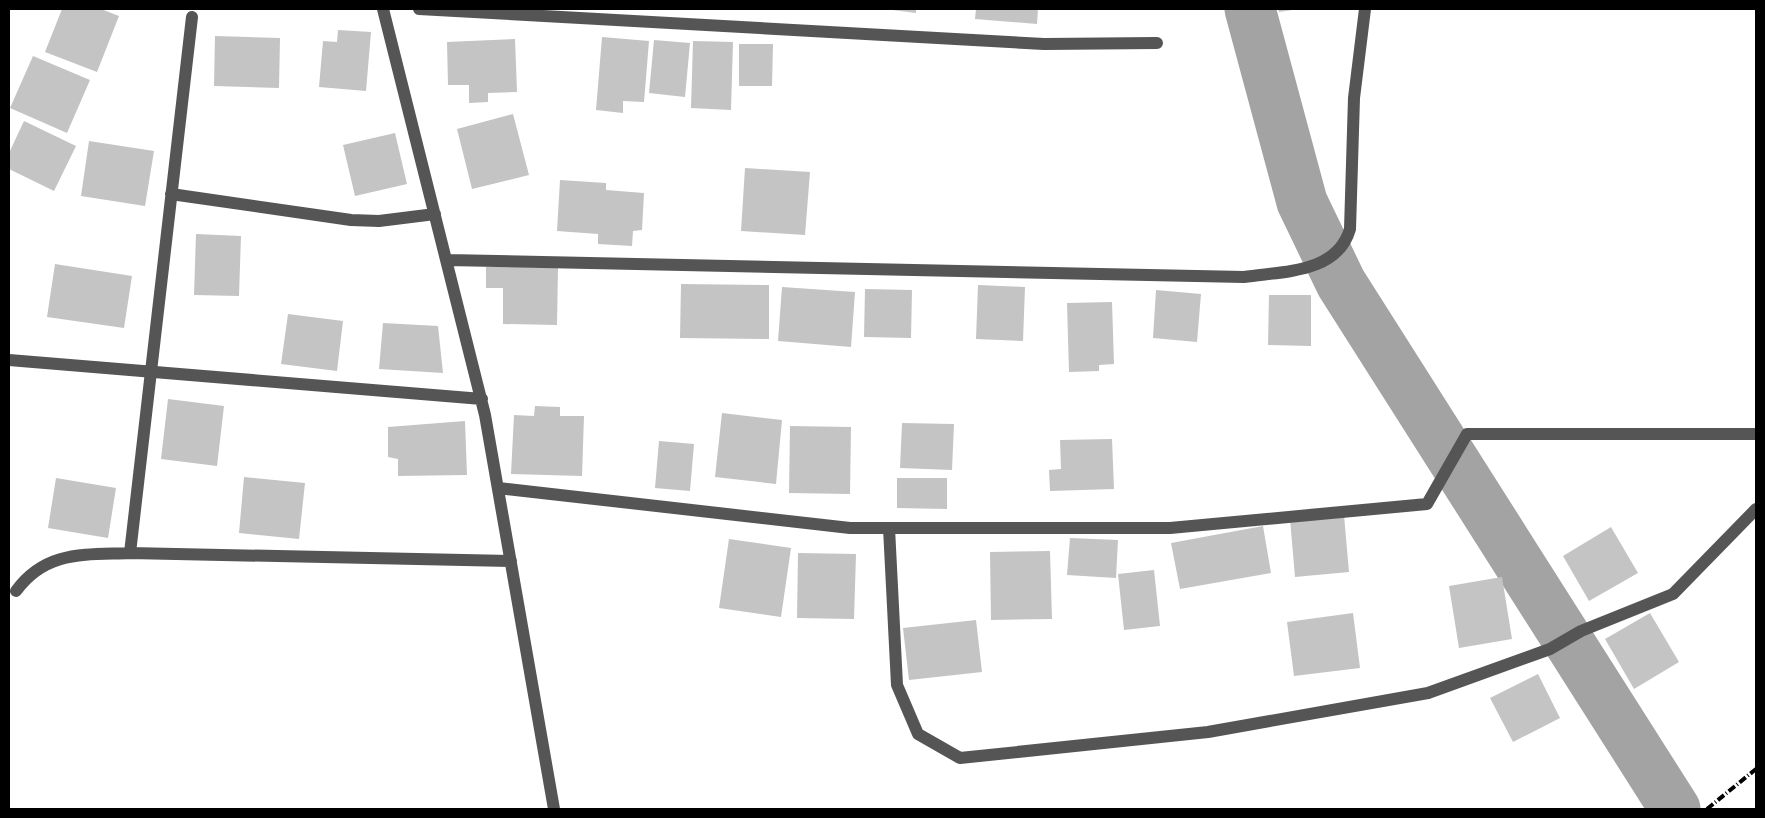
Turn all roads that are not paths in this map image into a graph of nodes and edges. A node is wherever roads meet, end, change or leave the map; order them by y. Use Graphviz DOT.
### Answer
graph roads {
  1 [pos="383,9"];
  2 [pos="419,9"];
  3 [pos="1365,9"];
  4 [pos="192,17"];
  5 [pos="1157,43"];
  6 [pos="172,194"];
  7 [pos="435,214"];
  8 [pos="447,260"];
  9 [pos="9,360"];
  10 [pos="151,372"];
  11 [pos="482,400"];
  12 [pos="1756,434"];
  13 [pos="498,488"];
  14 [pos="1756,509"];
  15 [pos="890,528"];
  16 [pos="130,553"];
  17 [pos="511,562"];
  18 [pos="16,591"];
  19 [pos="554,809"];
  1 -- 7 [label="street"];
  2 -- 5 [label="street"];
  3 -- 8 [label="street"];
  4 -- 6 [label="street"];
  6 -- 7 [label="street"];
  6 -- 10 [label="street"];
  7 -- 8 [label="street"];
  8 -- 11 [label="street"];
  9 -- 10 [label="street"];
  10 -- 11 [label="street"];
  10 -- 16 [label="street"];
  11 -- 13 [label="street"];
  12 -- 15 [label="street"];
  13 -- 15 [label="street"];
  13 -- 17 [label="street"];
  14 -- 15 [label="street"];
  16 -- 17 [label="street"];
  16 -- 18 [label="street"];
  17 -- 19 [label="street"];
}
